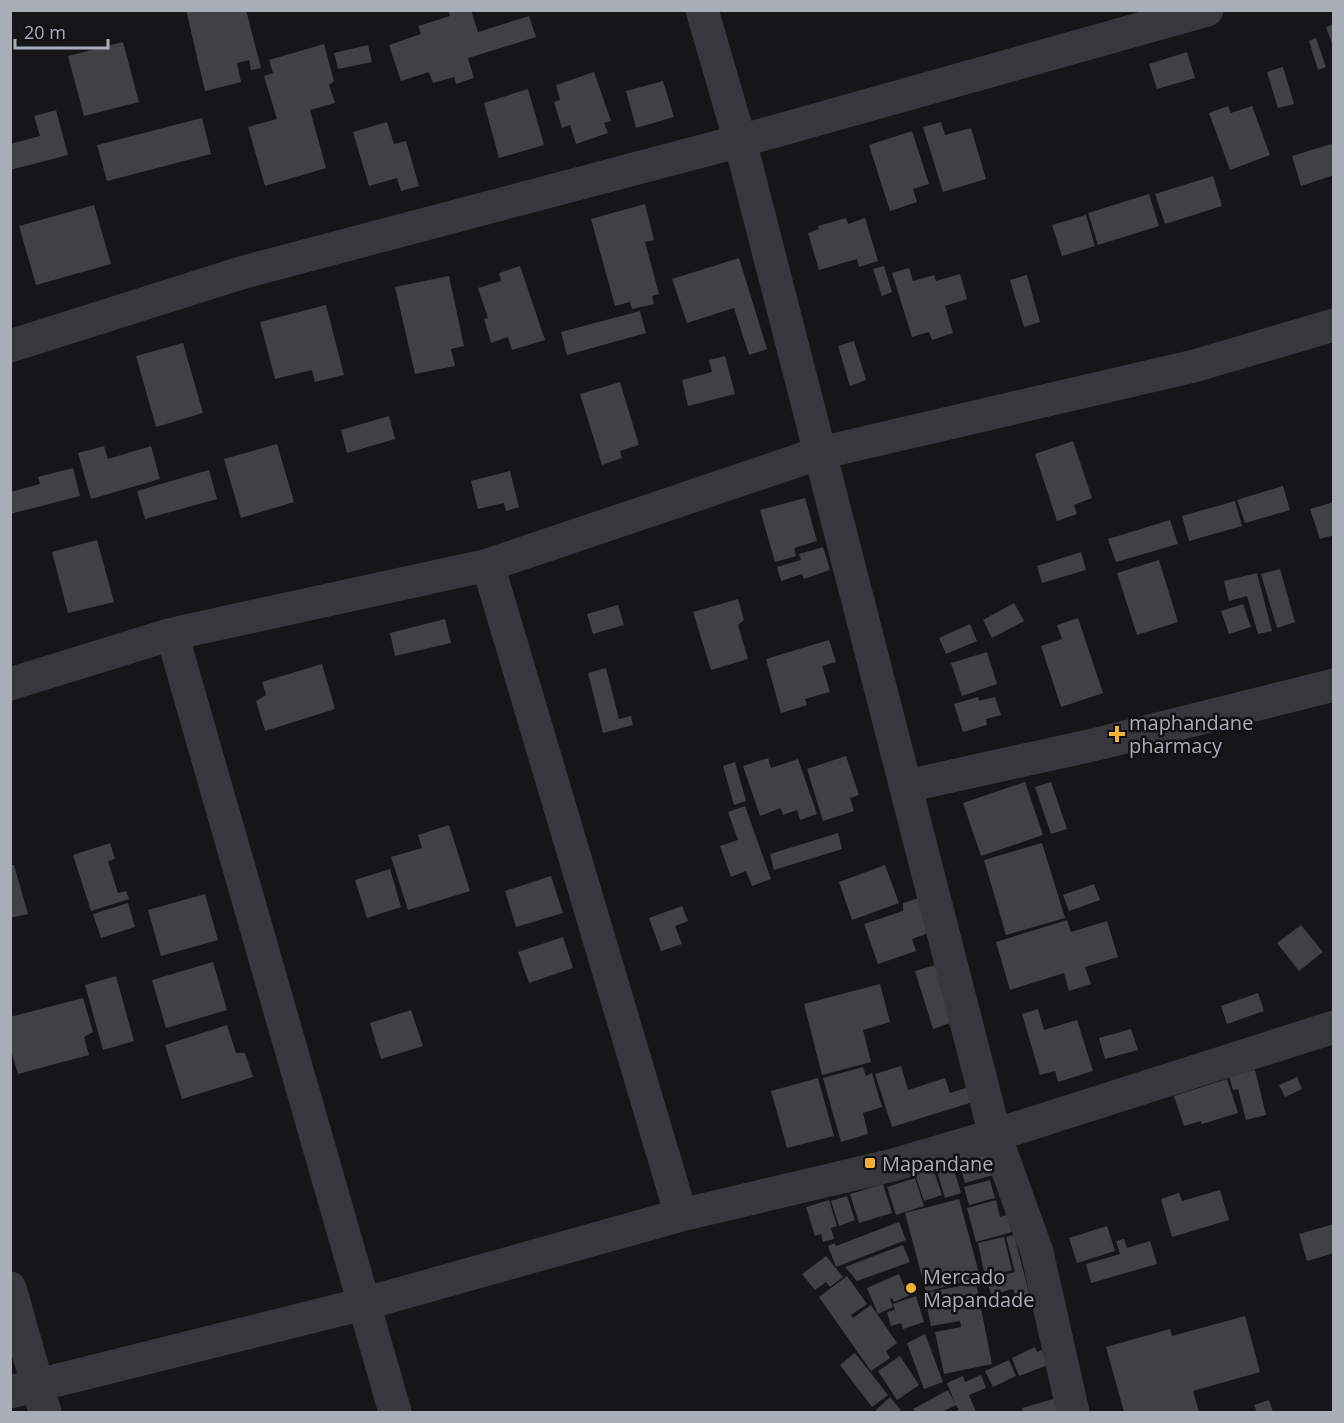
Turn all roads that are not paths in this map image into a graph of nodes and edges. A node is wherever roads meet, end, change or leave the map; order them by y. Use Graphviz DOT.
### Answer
graph roads {
  1 [pos="702,10"];
  2 [pos="1207,10"];
  3 [pos="740,141"];
  4 [pos="1334,325"];
  5 [pos="10,346"];
  6 [pos="820,453"];
  7 [pos="488,565"];
  8 [pos="172,634"];
  9 [pos="10,684"];
  10 [pos="1334,686"];
  11 [pos="907,786"];
  12 [pos="1334,1027"];
  13 [pos="995,1135"];
  14 [pos="681,1215"];
  15 [pos="10,1288"];
  16 [pos="363,1304"];
  17 [pos="31,1396"];
  18 [pos="395,1413"];
  19 [pos="1073,1413"];
  1 -- 3 [label="street"];
  2 -- 3 [label="street"];
  3 -- 5 [label="street"];
  3 -- 6 [label="street"];
  4 -- 6 [label="street"];
  6 -- 7 [label="street"];
  6 -- 11 [label="street"];
  7 -- 8 [label="street"];
  7 -- 14 [label="street"];
  8 -- 9 [label="street"];
  8 -- 16 [label="street"];
  10 -- 11 [label="street"];
  11 -- 13 [label="street"];
  12 -- 13 [label="street"];
  13 -- 14 [label="street"];
  13 -- 19 [label="street"];
  14 -- 16 [label="street"];
  15 -- 17 [label="street"];
  16 -- 17 [label="street"];
  16 -- 18 [label="street"];
}
